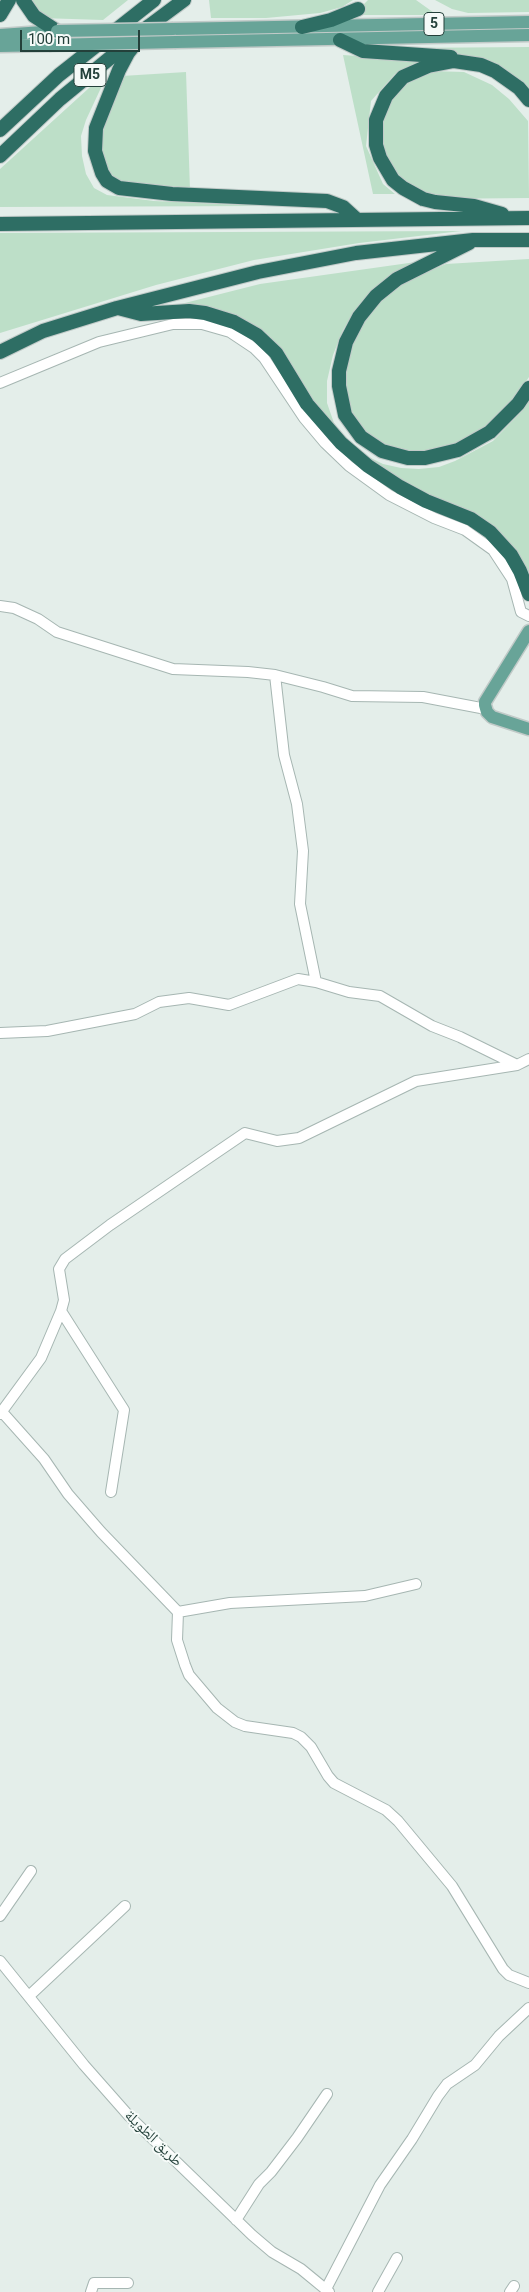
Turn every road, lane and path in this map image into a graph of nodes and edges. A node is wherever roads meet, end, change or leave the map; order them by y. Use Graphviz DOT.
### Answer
graph roads {
  1 [pos="9,0"];
  2 [pos="24,0"];
  3 [pos="154,0"];
  4 [pos="184,0"];
  5 [pos="363,4"];
  6 [pos="0,15"];
  7 [pos="529,22"];
  8 [pos="148,26"];
  9 [pos="302,27"];
  10 [pos="57,31"];
  11 [pos="339,33"];
  12 [pos="0,35"];
  13 [pos="529,36"];
  14 [pos="0,46"];
  15 [pos="468,61"];
  16 [pos="529,100"];
  17 [pos="0,130"];
  18 [pos="0,156"];
  19 [pos="355,218"];
  20 [pos="521,218"];
  21 [pos="0,224"];
  22 [pos="473,240"];
  23 [pos="527,240"];
  24 [pos="117,308"];
  25 [pos="0,352"];
  26 [pos="0,383"];
  27 [pos="529,388"];
  28 [pos="529,594"];
  29 [pos="0,606"];
  30 [pos="529,616"];
  31 [pos="528,635"];
  32 [pos="275,675"];
  33 [pos="486,709"];
  34 [pos="529,729"];
  35 [pos="316,982"];
  36 [pos="0,1033"];
  37 [pos="529,1059"];
  38 [pos="517,1065"];
  39 [pos="61,1311"];
  40 [pos="1,1413"];
  41 [pos="111,1492"];
  42 [pos="416,1584"];
  43 [pos="178,1612"];
  44 [pos="31,1871"];
  45 [pos="125,1906"];
  46 [pos="0,1916"];
  47 [pos="0,1961"];
  48 [pos="529,1983"];
  49 [pos="30,1996"];
  50 [pos="529,2008"];
  51 [pos="327,2094"];
  52 [pos="236,2220"];
  53 [pos="397,2258"];
  54 [pos="128,2283"];
  55 [pos="328,2290"];
  56 [pos="91,2292"];
  57 [pos="378,2292"];
  1 -- 6 [label="highway"];
  2 -- 10 [label="highway"];
  3 -- 17 [label="highway, M5"];
  4 -- 8 [label="highway, M5"];
  5 -- 9 [label="highway"];
  5 -- 11 [label="highway"];
  7 -- 11 [label="main road, 5"];
  8 -- 18 [label="highway, M5"];
  8 -- 19 [label="highway"];
  9 -- 10 [label="main road, 5, bridge"];
  9 -- 11 [label="main road, 5"];
  10 -- 12 [label="main road, 5"];
  11 -- 13 [label="main road, 5"];
  11 -- 14 [label="main road, 5, bridge"];
  11 -- 15 [label="highway"];
  15 -- 16 [label="highway"];
  15 -- 20 [label="highway"];
  19 -- 20 [label="highway"];
  19 -- 21 [label="highway"];
  22 -- 23 [label="highway"];
  22 -- 24 [label="highway"];
  22 -- 27 [label="highway"];
  24 -- 25 [label="highway"];
  24 -- 28 [label="highway"];
  26 -- 30 [label="street"];
  29 -- 32 [label="street"];
  31 -- 33 [label="main road"];
  32 -- 33 [label="street"];
  32 -- 35 [label="street"];
  33 -- 34 [label="main road"];
  35 -- 36 [label="street"];
  35 -- 38 [label="street"];
  37 -- 38 [label="street"];
  38 -- 39 [label="street"];
  39 -- 40 [label="street"];
  39 -- 41 [label="street"];
  40 -- 43 [label="street"];
  42 -- 43 [label="street"];
  43 -- 48 [label="street"];
  44 -- 46 [label="street"];
  45 -- 49 [label="street"];
  47 -- 49 [label="street, طريق الطويلة"];
  49 -- 52 [label="street, طريق الطويلة"];
  50 -- 55 [label="street"];
  51 -- 52 [label="street"];
  52 -- 55 [label="street, طريق الطويلة"];
  53 -- 57 [label="street"];
  54 -- 56 [label="street"];
}
